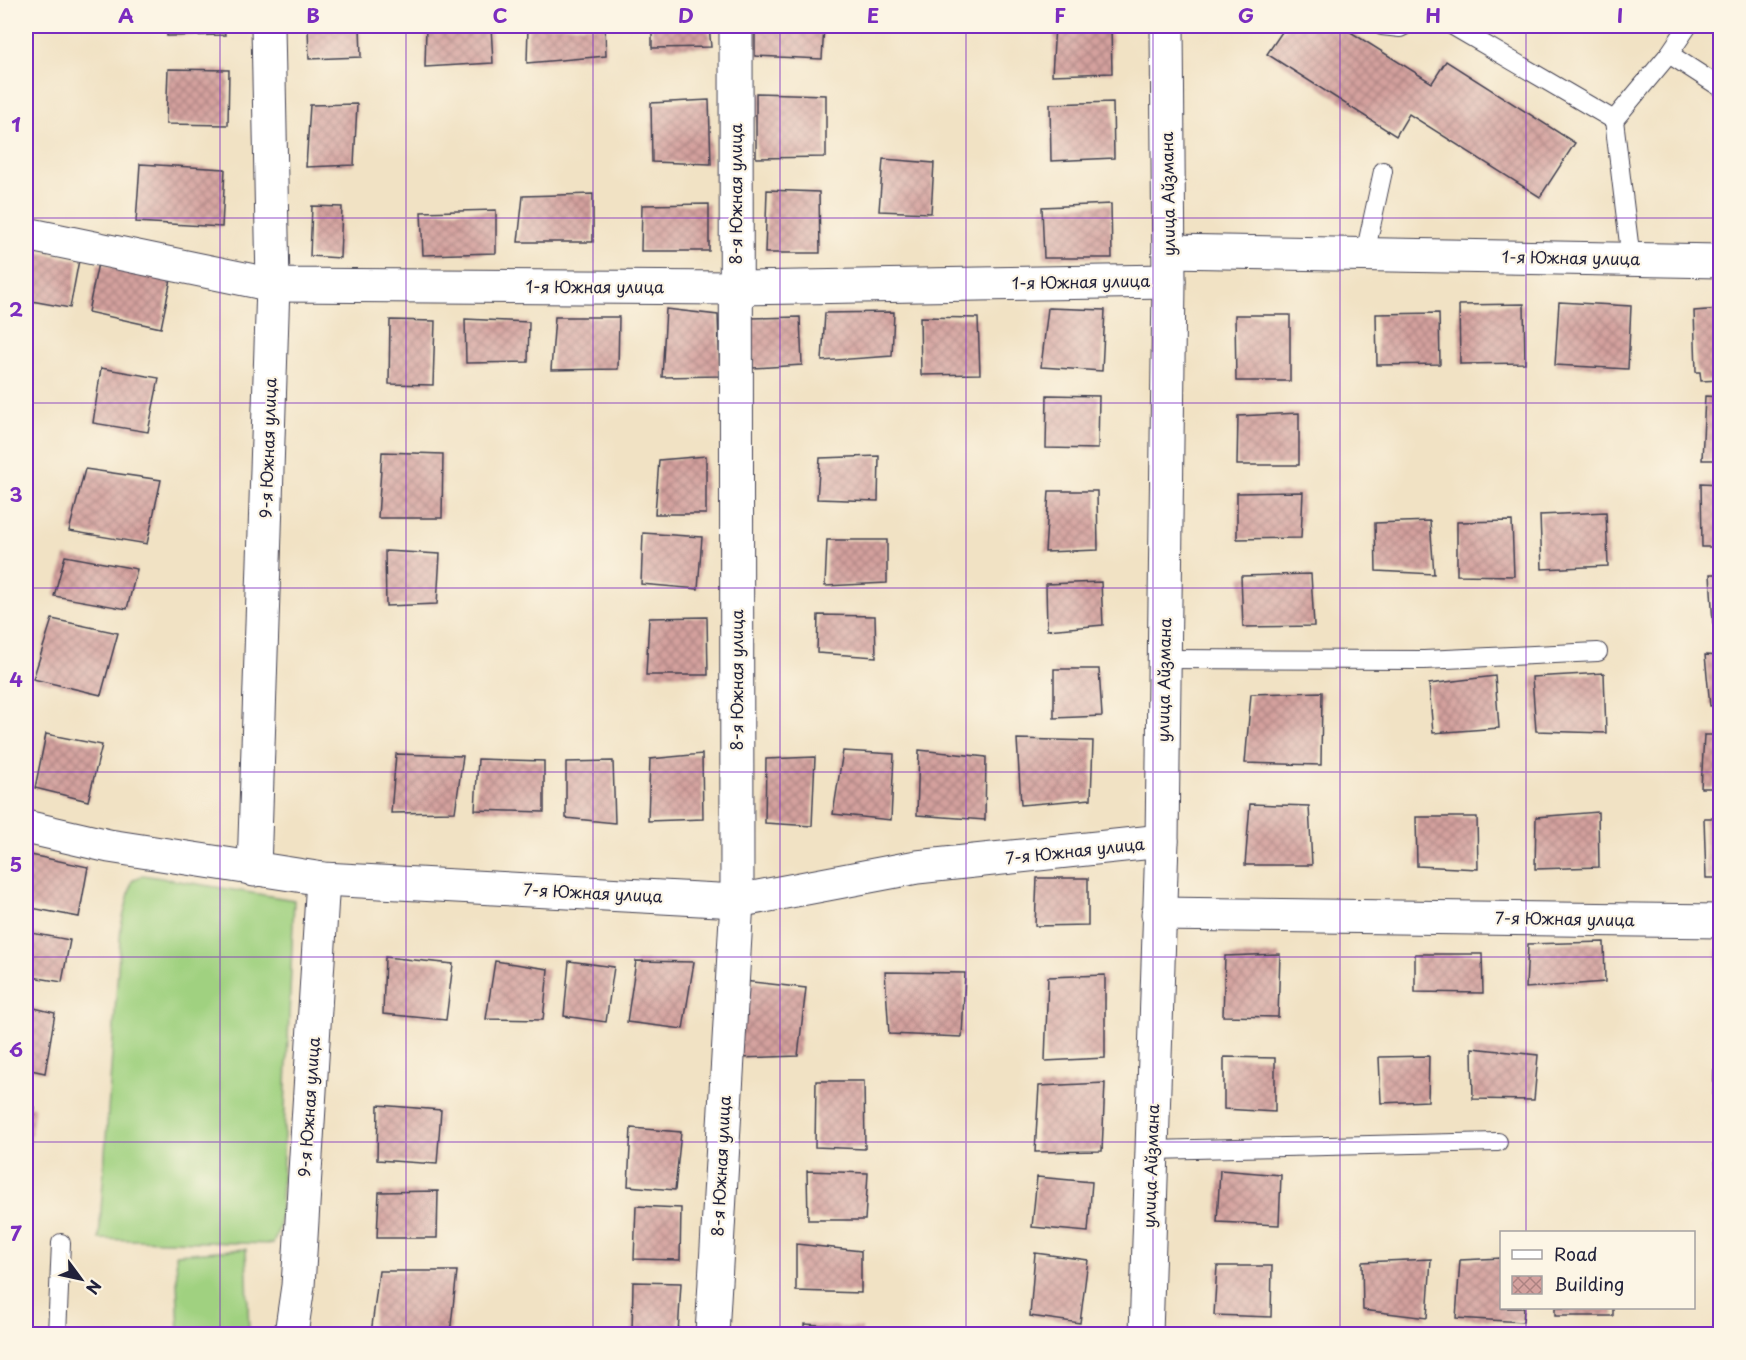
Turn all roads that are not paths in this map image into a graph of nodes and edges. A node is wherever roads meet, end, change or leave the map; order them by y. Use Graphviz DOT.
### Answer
graph roads {
  1 [pos="268,26"];
  2 [pos="736,26"];
  3 [pos="1167,26"];
  4 [pos="1382,26"];
  5 [pos="1404,26"];
  6 [pos="1453,26"];
  7 [pos="1688,26"];
  8 [pos="1669,54"];
  9 [pos="1720,87"];
  10 [pos="1614,120"];
  11 [pos="1383,171"];
  12 [pos="26,234"];
  13 [pos="1365,254"];
  14 [pos="1631,260"];
  15 [pos="1720,261"];
  16 [pos="1169,266"];
  17 [pos="273,285"];
  18 [pos="737,288"];
  19 [pos="1598,652"];
  20 [pos="1164,659"];
  21 [pos="26,827"];
  22 [pos="1162,842"];
  23 [pos="254,870"];
  24 [pos="323,879"];
  25 [pos="736,901"];
  26 [pos="1158,914"];
  27 [pos="1720,921"];
  28 [pos="1498,1142"];
  29 [pos="1152,1150"];
  30 [pos="61,1243"];
  31 [pos="57,1335"];
  32 [pos="291,1335"];
  33 [pos="712,1335"];
  34 [pos="1146,1335"];
  1 -- 17 [label="street, 9-я Южная улица"];
  2 -- 18 [label="street, 8-я Южная улица"];
  3 -- 16 [label="street, улица Айзмана"];
  4 -- 5 [label="lane"];
  6 -- 10 [label="lane"];
  7 -- 8 [label="lane"];
  8 -- 9 [label="lane"];
  8 -- 10 [label="lane"];
  10 -- 14 [label="lane"];
  11 -- 13 [label="lane"];
  12 -- 17 [label="street, 1-я Южная улица"];
  13 -- 14 [label="street, 1-я Южная улица"];
  13 -- 16 [label="street, 1-я Южная улица"];
  14 -- 15 [label="street, 1-я Южная улица"];
  16 -- 18 [label="street, 1-я Южная улица"];
  16 -- 20 [label="street, улица Айзмана"];
  17 -- 18 [label="street, 1-я Южная улица"];
  17 -- 23 [label="street, 9-я Южная улица"];
  18 -- 25 [label="street, 8-я Южная улица"];
  19 -- 20 [label="lane"];
  20 -- 22 [label="street, улица Айзмана"];
  21 -- 23 [label="street, 7-я Южная улица"];
  22 -- 25 [label="street, 7-я Южная улица"];
  22 -- 26 [label="street, улица Айзмана"];
  23 -- 24 [label="street, 7-я Южная улица"];
  24 -- 25 [label="street, 7-я Южная улица"];
  24 -- 32 [label="street, 9-я Южная улица"];
  25 -- 33 [label="street, 8-я Южная улица"];
  26 -- 27 [label="street, 7-я Южная улица"];
  26 -- 29 [label="street, улица Айзмана"];
  28 -- 29 [label="lane"];
  29 -- 34 [label="street, улица Айзмана"];
  30 -- 31 [label="lane"];
}
